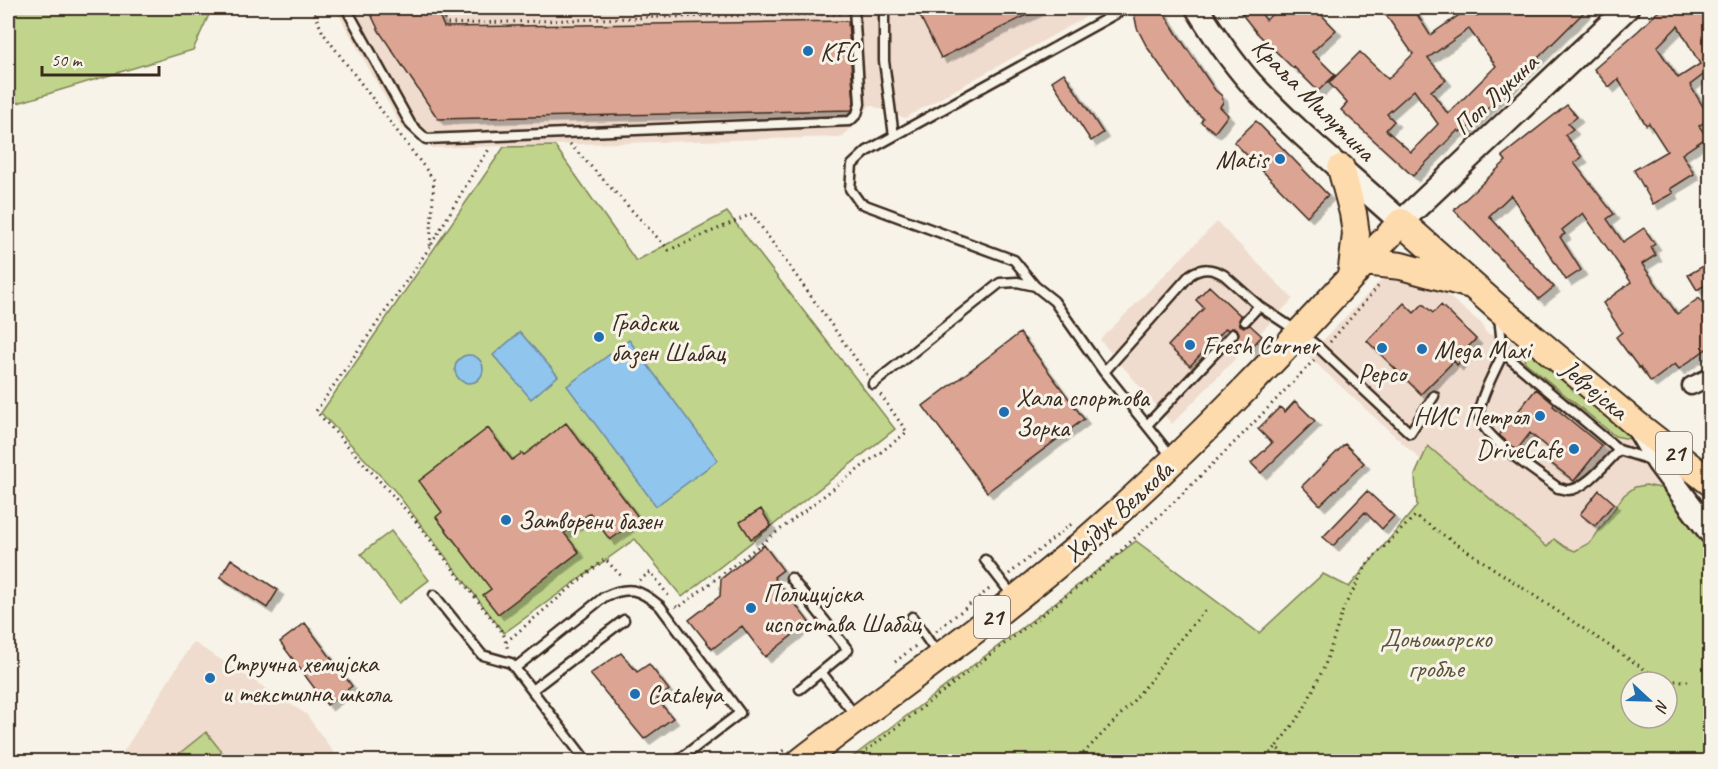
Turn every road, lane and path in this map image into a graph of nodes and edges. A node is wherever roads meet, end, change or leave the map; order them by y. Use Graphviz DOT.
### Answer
graph roads {
  1 [pos="346,8"];
  2 [pos="440,8"];
  3 [pos="662,8"];
  4 [pos="770,8"];
  5 [pos="884,8"];
  6 [pos="1126,8"];
  7 [pos="1197,8"];
  8 [pos="1627,8"];
  9 [pos="854,11"];
  10 [pos="771,15"];
  11 [pos="662,17"];
  12 [pos="894,136"];
  13 [pos="565,139"];
  14 [pos="1341,168"];
  15 [pos="1401,222"];
  16 [pos="430,247"];
  17 [pos="1358,270"];
  18 [pos="1035,286"];
  19 [pos="1473,286"];
  20 [pos="1259,306"];
  21 [pos="1498,308"];
  22 [pos="1245,321"];
  23 [pos="1300,333"];
  24 [pos="1233,334"];
  25 [pos="1503,353"];
  26 [pos="1104,372"];
  27 [pos="1710,376"];
  28 [pos="873,384"];
  29 [pos="1691,386"];
  30 [pos="1434,396"];
  31 [pos="1147,424"];
  32 [pos="1636,424"];
  33 [pos="1619,450"];
  34 [pos="1174,460"];
  35 [pos="1658,462"];
  36 [pos="1710,482"];
  37 [pos="1078,518"];
  38 [pos="1710,532"];
  39 [pos="985,560"];
  40 [pos="791,578"];
  41 [pos="625,580"];
  42 [pos="638,581"];
  43 [pos="1008,590"];
  44 [pos="434,595"];
  45 [pos="1207,608"];
  46 [pos="912,618"];
  47 [pos="624,620"];
  48 [pos="506,642"];
  49 [pos="933,647"];
  50 [pos="513,665"];
  51 [pos="891,666"];
  52 [pos="821,672"];
  53 [pos="1688,681"];
  54 [pos="800,689"];
  55 [pos="531,690"];
  56 [pos="857,718"];
  57 [pos="1276,747"];
  58 [pos="795,753"];
  59 [pos="587,762"];
  60 [pos="676,762"];
  61 [pos="768,762"];
  62 [pos="1075,762"];
  63 [pos="1262,762"];
  64 [pos="1293,762"];
  1 -- 9 [label="lane"];
  2 -- 11 [label="path"];
  3 -- 11 [label="path"];
  4 -- 10 [label="path"];
  5 -- 12 [label="lane"];
  6 -- 12 [label="lane"];
  7 -- 14 [label="main road, Краља Милутина"];
  8 -- 15 [label="main road, Поп Лукина"];
  9 -- 10 [label="path"];
  10 -- 11 [label="path"];
  12 -- 18 [label="lane"];
  13 -- 28 [label="path"];
  14 -- 15 [label="main road, Краља Милутина"];
  14 -- 17 [label="main road"];
  15 -- 17 [label="main road, Хајдук Вељкова / 21"];
  15 -- 19 [label="main road, Јеврејска / 21"];
  16 -- 48 [label="path"];
  17 -- 19 [label="main road"];
  17 -- 23 [label="main road, Хајдук Вељкова / 21"];
  18 -- 26 [label="lane"];
  18 -- 28 [label="lane"];
  19 -- 21 [label="main road, Јеврејска / 21"];
  20 -- 22 [label="lane"];
  20 -- 23 [label="lane"];
  20 -- 26 [label="lane"];
  21 -- 25 [label="lane"];
  21 -- 32 [label="main road, Јеврејска / 21"];
  23 -- 30 [label="lane"];
  23 -- 34 [label="main road, Хајдук Вељкова / 21"];
  24 -- 31 [label="lane"];
  25 -- 33 [label="lane"];
  25 -- 33 [label="lane"];
  26 -- 31 [label="lane"];
  27 -- 29 [label="street"];
  28 -- 42 [label="path"];
  31 -- 34 [label="lane"];
  32 -- 35 [label="main road"];
  32 -- 36 [label="main road, Јеврејска / 21"];
  33 -- 35 [label="lane"];
  34 -- 43 [label="main road, Хајдук Вељкова / 21"];
  35 -- 38 [label="main road"];
  37 -- 43 [label="path"];
  39 -- 43 [label="lane"];
  40 -- 52 [label="lane"];
  41 -- 48 [label="path"];
  43 -- 49 [label="main road, Хајдук Вељкова / 21"];
  43 -- 49 [label="path"];
  44 -- 50 [label="lane"];
  45 -- 62 [label="path"];
  46 -- 49 [label="lane"];
  47 -- 55 [label="lane"];
  48 -- 50 [label="path"];
  49 -- 51 [label="path"];
  49 -- 56 [label="main road, Хајдук Вељкова / 21"];
  50 -- 55 [label="lane"];
  50 -- 60 [label="lane"];
  52 -- 54 [label="lane"];
  52 -- 56 [label="lane"];
  53 -- 57 [label="path"];
  55 -- 59 [label="lane"];
  56 -- 58 [label="main road, Хајдук Вељкова / 21"];
  57 -- 63 [label="path"];
  57 -- 64 [label="path"];
  58 -- 61 [label="path"];
}
